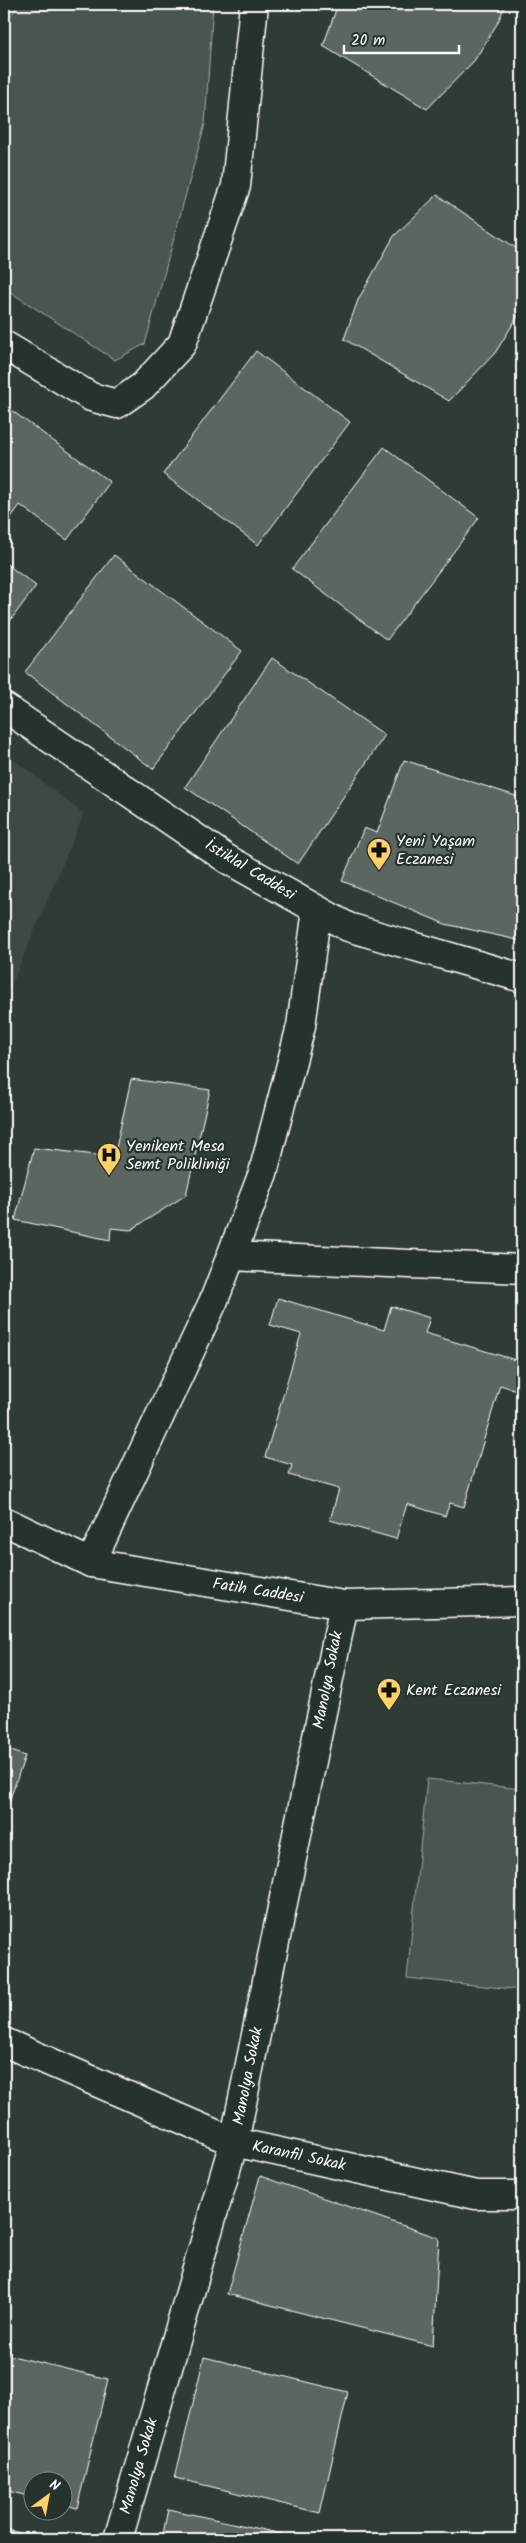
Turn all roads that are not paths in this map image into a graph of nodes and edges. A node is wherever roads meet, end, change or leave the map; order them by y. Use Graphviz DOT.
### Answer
graph roads {
  1 [pos="254,4"];
  2 [pos="4,345"];
  3 [pos="4,707"];
  4 [pos="317,910"];
  5 [pos="522,978"];
  6 [pos="231,1256"];
  7 [pos="522,1269"];
  8 [pos="4,1521"];
  9 [pos="91,1563"];
  10 [pos="522,1601"];
  11 [pos="344,1605"];
  12 [pos="4,2042"];
  13 [pos="234,2142"];
  14 [pos="522,2195"];
  15 [pos="118,2539"];
  1 -- 2 [label="street"];
  3 -- 4 [label="street, İstiklal Caddesi"];
  4 -- 5 [label="street, İstiklal Caddesi"];
  4 -- 6 [label="street"];
  6 -- 7 [label="street"];
  6 -- 9 [label="street"];
  8 -- 9 [label="street, Fatih Caddesi"];
  9 -- 11 [label="street, Fatih Caddesi"];
  10 -- 11 [label="street, Fatih Caddesi"];
  11 -- 13 [label="street, Manolya Sokak"];
  12 -- 13 [label="street, Karanfil Sokak"];
  13 -- 14 [label="street, Karanfil Sokak"];
  13 -- 15 [label="street, Manolya Sokak"];
}
